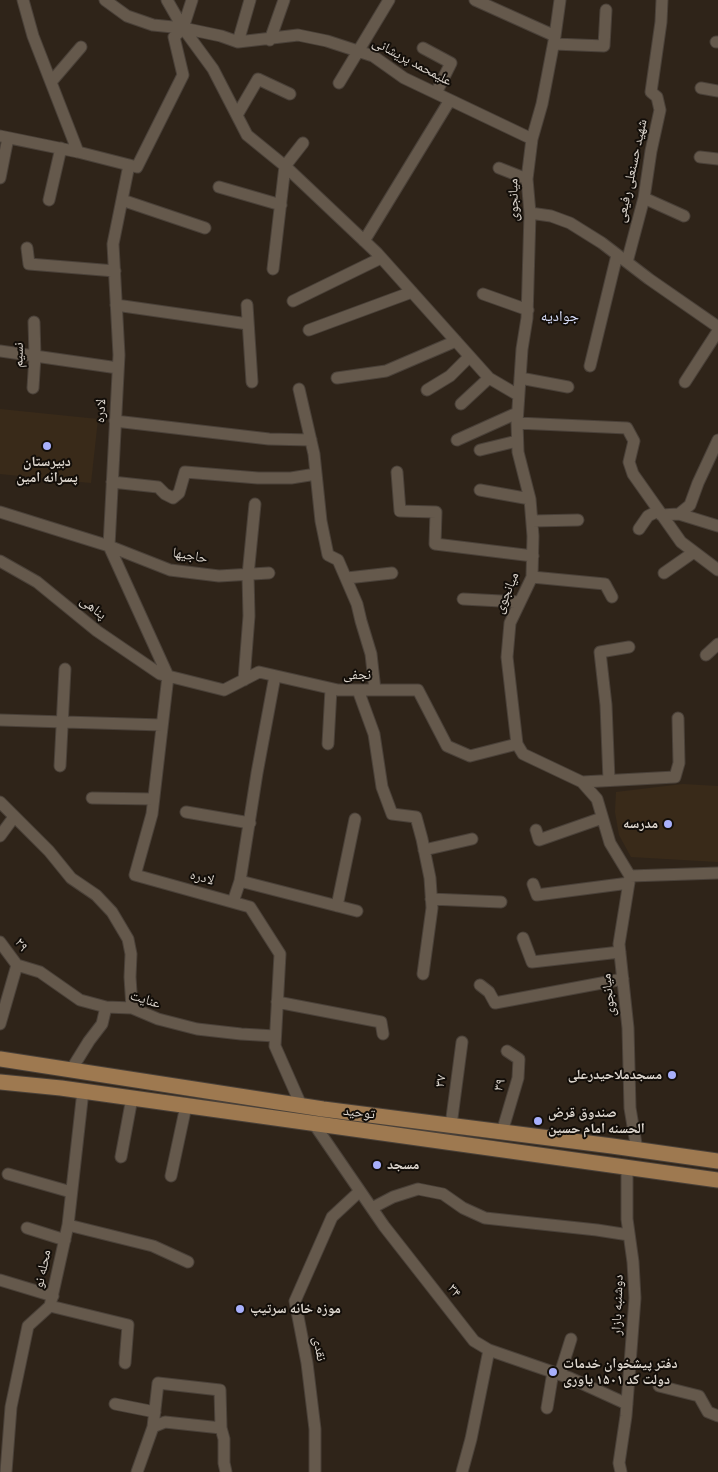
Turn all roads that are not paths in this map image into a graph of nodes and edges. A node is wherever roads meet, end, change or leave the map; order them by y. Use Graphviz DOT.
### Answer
graph roads {
  1 [pos="23,0"];
  2 [pos="105,0"];
  3 [pos="167,0"];
  4 [pos="192,0"];
  5 [pos="250,0"];
  6 [pos="284,0"];
  7 [pos="389,0"];
  8 [pos="475,0"];
  9 [pos="560,0"];
  10 [pos="662,0"];
  11 [pos="606,10"];
  12 [pos="183,28"];
  13 [pos="270,40"];
  14 [pos="554,40"];
  15 [pos="238,42"];
  16 [pos="81,47"];
  17 [pos="423,48"];
  18 [pos="358,51"];
  19 [pos="51,82"];
  20 [pos="339,83"];
  21 [pos="701,88"];
  22 [pos="718,91"];
  23 [pos="436,93"];
  24 [pos="290,94"];
  25 [pos="450,100"];
  26 [pos="237,116"];
  27 [pos="4,137"];
  28 [pos="532,139"];
  29 [pos="303,143"];
  30 [pos="61,148"];
  31 [pos="78,152"];
  32 [pos="700,156"];
  33 [pos="718,159"];
  34 [pos="129,165"];
  35 [pos="285,166"];
  36 [pos="499,168"];
  37 [pos="0,178"];
  38 [pos="527,179"];
  39 [pos="218,188"];
  40 [pos="644,198"];
  41 [pos="49,200"];
  42 [pos="122,200"];
  43 [pos="281,205"];
  44 [pos="530,213"];
  45 [pos="684,216"];
  46 [pos="205,228"];
  47 [pos="364,241"];
  48 [pos="27,248"];
  49 [pos="381,258"];
  50 [pos="622,258"];
  51 [pos="273,268"];
  52 [pos="115,271"];
  53 [pos="412,292"];
  54 [pos="483,294"];
  55 [pos="293,301"];
  56 [pos="116,305"];
  57 [pos="247,305"];
  58 [pos="528,310"];
  59 [pos="34,322"];
  60 [pos="248,324"];
  61 [pos="718,327"];
  62 [pos="309,330"];
  63 [pos="718,331"];
  64 [pos="456,341"];
  65 [pos="0,351"];
  66 [pos="35,356"];
  67 [pos="469,357"];
  68 [pos="590,366"];
  69 [pos="118,368"];
  70 [pos="337,378"];
  71 [pos="489,378"];
  72 [pos="520,378"];
  73 [pos="252,382"];
  74 [pos="685,382"];
  75 [pos="568,387"];
  76 [pos="33,388"];
  77 [pos="299,389"];
  78 [pos="427,390"];
  79 [pos="518,395"];
  80 [pos="461,404"];
  81 [pos="517,418"];
  82 [pos="115,421"];
  83 [pos="311,440"];
  84 [pos="457,440"];
  85 [pos="718,440"];
  86 [pos="517,441"];
  87 [pos="480,450"];
  88 [pos="397,472"];
  89 [pos="316,474"];
  90 [pos="112,482"];
  91 [pos="480,490"];
  92 [pos="530,499"];
  93 [pos="255,504"];
  94 [pos="0,512"];
  95 [pos="660,513"];
  96 [pos="680,514"];
  97 [pos="578,520"];
  98 [pos="532,521"];
  99 [pos="718,526"];
  100 [pos="639,529"];
  101 [pos="109,546"];
  102 [pos="694,552"];
  103 [pos="533,556"];
  104 [pos="0,561"];
  105 [pos="718,570"];
  106 [pos="269,573"];
  107 [pos="392,573"];
  108 [pos="664,573"];
  109 [pos="248,575"];
  110 [pos="532,577"];
  111 [pos="347,578"];
  112 [pos="612,597"];
  113 [pos="463,599"];
  114 [pos="520,602"];
  115 [pos="718,644"];
  116 [pos="629,647"];
  117 [pos="706,656"];
  118 [pos="64,669"];
  119 [pos="168,676"];
  120 [pos="276,676"];
  121 [pos="244,680"];
  122 [pos="331,689"];
  123 [pos="358,690"];
  124 [pos="375,690"];
  125 [pos="678,718"];
  126 [pos="0,720"];
  127 [pos="62,722"];
  128 [pos="162,725"];
  129 [pos="328,744"];
  130 [pos="517,744"];
  131 [pos="60,766"];
  132 [pos="609,780"];
  133 [pos="582,782"];
  134 [pos="92,798"];
  135 [pos="154,799"];
  136 [pos="0,802"];
  137 [pos="186,812"];
  138 [pos="14,817"];
  139 [pos="602,818"];
  140 [pos="355,819"];
  141 [pos="250,823"];
  142 [pos="536,830"];
  143 [pos="0,836"];
  144 [pos="472,838"];
  145 [pos="424,850"];
  146 [pos="718,873"];
  147 [pos="630,879"];
  148 [pos="240,881"];
  149 [pos="533,884"];
  150 [pos="431,899"];
  151 [pos="234,902"];
  152 [pos="501,902"];
  153 [pos="337,906"];
  154 [pos="357,911"];
  155 [pos="523,938"];
  156 [pos="0,942"];
  157 [pos="620,952"];
  158 [pos="17,965"];
  159 [pos="423,974"];
  160 [pos="622,979"];
  161 [pos="480,985"];
  162 [pos="277,1002"];
  163 [pos="106,1007"];
  164 [pos="132,1008"];
  165 [pos="0,1024"];
  166 [pos="383,1034"];
  167 [pos="275,1036"];
  168 [pos="462,1042"];
  169 [pos="507,1051"];
  170 [pos="0,1059"];
  171 [pos="71,1070"];
  172 [pos="0,1082"];
  173 [pos="83,1091"];
  174 [pos="227,1095"];
  175 [pos="132,1098"];
  176 [pos="186,1106"];
  177 [pos="301,1106"];
  178 [pos="224,1111"];
  179 [pos="314,1124"];
  180 [pos="450,1125"];
  181 [pos="502,1132"];
  182 [pos="638,1150"];
  183 [pos="121,1157"];
  184 [pos="715,1159"];
  185 [pos="626,1168"];
  186 [pos="8,1174"];
  187 [pos="171,1176"];
  188 [pos="718,1180"];
  189 [pos="360,1191"];
  190 [pos="71,1192"];
  191 [pos="372,1208"];
  192 [pos="68,1225"];
  193 [pos="28,1228"];
  194 [pos="629,1235"];
  195 [pos="65,1240"];
  196 [pos="188,1262"];
  197 [pos="0,1280"];
  198 [pos="52,1301"];
  199 [pos="571,1339"];
  200 [pos="489,1350"];
  201 [pos="125,1363"];
  202 [pos="557,1373"];
  203 [pos="659,1386"];
  204 [pos="115,1404"];
  205 [pos="627,1404"];
  206 [pos="6,1406"];
  207 [pos="547,1408"];
  208 [pos="154,1412"];
  209 [pos="718,1416"];
  210 [pos="153,1427"];
  211 [pos="222,1428"];
  212 [pos="6,1472"];
  213 [pos="137,1472"];
  214 [pos="226,1472"];
  215 [pos="315,1472"];
  216 [pos="462,1472"];
  217 [pos="621,1472"];
  1 -- 19 [label="street"];
  2 -- 12 [label="street, علیمحمد پریشانی"];
  3 -- 12 [label="street"];
  4 -- 12 [label="street"];
  5 -- 15 [label="street"];
  6 -- 13 [label="street"];
  7 -- 18 [label="street"];
  8 -- 14 [label="street"];
  9 -- 14 [label="street, میانجوی"];
  10 -- 40 [label="street, شهید حسنعلی رفیعی"];
  11 -- 14 [label="street"];
  12 -- 15 [label="street, علیمحمد پریشانی"];
  12 -- 26 [label="street"];
  12 -- 34 [label="street"];
  13 -- 15 [label="street, علیمحمد پریشانی"];
  13 -- 18 [label="street, علیمحمد پریشانی"];
  14 -- 28 [label="street, میانجوی"];
  16 -- 19 [label="street"];
  17 -- 23 [label="street"];
  18 -- 20 [label="street"];
  18 -- 23 [label="street, علیمحمد پریشانی"];
  19 -- 31 [label="street"];
  21 -- 22 [label="street"];
  23 -- 25 [label="street, علیمحمد پریشانی"];
  24 -- 26 [label="street"];
  25 -- 28 [label="street, علیمحمد پریشانی"];
  25 -- 47 [label="street"];
  26 -- 35 [label="street"];
  27 -- 30 [label="street"];
  27 -- 37 [label="street"];
  28 -- 38 [label="street, میانجوی"];
  29 -- 35 [label="street"];
  30 -- 31 [label="street"];
  30 -- 41 [label="street"];
  31 -- 34 [label="street"];
  32 -- 33 [label="street"];
  34 -- 42 [label="street, لادره"];
  35 -- 43 [label="street"];
  35 -- 47 [label="street"];
  36 -- 38 [label="street"];
  38 -- 44 [label="street, میانجوی"];
  39 -- 43 [label="street"];
  40 -- 45 [label="street"];
  40 -- 50 [label="street, شهید حسنعلی رفیعی"];
  42 -- 46 [label="street"];
  42 -- 52 [label="street, لادره"];
  43 -- 51 [label="street"];
  44 -- 50 [label="street"];
  44 -- 58 [label="street, میانجوی"];
  47 -- 49 [label="street"];
  48 -- 52 [label="street"];
  49 -- 53 [label="street"];
  49 -- 55 [label="street"];
  50 -- 61 [label="street"];
  50 -- 68 [label="street, شهید حسنعلی رفیعی"];
  52 -- 56 [label="street, لادره"];
  53 -- 62 [label="street"];
  53 -- 64 [label="street"];
  54 -- 58 [label="street"];
  56 -- 60 [label="street"];
  56 -- 69 [label="street, لادره"];
  57 -- 60 [label="street"];
  58 -- 72 [label="street, میانجوی"];
  59 -- 66 [label="street, نسیم"];
  60 -- 73 [label="street"];
  63 -- 74 [label="street"];
  64 -- 67 [label="street"];
  64 -- 70 [label="street"];
  65 -- 66 [label="street"];
  66 -- 69 [label="street"];
  66 -- 76 [label="street, نسیم"];
  67 -- 71 [label="street"];
  67 -- 78 [label="street"];
  69 -- 82 [label="street, لادره"];
  71 -- 79 [label="street"];
  71 -- 80 [label="street"];
  72 -- 75 [label="street"];
  72 -- 79 [label="street, میانجوی"];
  77 -- 83 [label="street"];
  79 -- 81 [label="street, میانجوی"];
  81 -- 84 [label="street"];
  81 -- 86 [label="street, میانجوی"];
  81 -- 95 [label="street"];
  82 -- 83 [label="street"];
  82 -- 90 [label="street, لادره"];
  83 -- 89 [label="street"];
  85 -- 96 [label="street"];
  86 -- 87 [label="street"];
  86 -- 92 [label="street, میانجوی"];
  88 -- 103 [label="street"];
  89 -- 90 [label="street"];
  89 -- 111 [label="street"];
  90 -- 101 [label="street, لادره"];
  91 -- 92 [label="street"];
  92 -- 98 [label="street, میانجوی"];
  93 -- 109 [label="street"];
  94 -- 101 [label="street"];
  95 -- 96 [label="street"];
  95 -- 100 [label="street"];
  95 -- 102 [label="street"];
  96 -- 99 [label="street"];
  97 -- 98 [label="street"];
  98 -- 103 [label="street, میانجوی"];
  101 -- 109 [label="street, حاجیها"];
  101 -- 119 [label="street"];
  102 -- 105 [label="street"];
  102 -- 108 [label="street"];
  103 -- 110 [label="street, میانجوی"];
  104 -- 119 [label="street, پناهی"];
  106 -- 109 [label="street, حاجیها"];
  107 -- 111 [label="street"];
  109 -- 121 [label="street"];
  110 -- 112 [label="street"];
  110 -- 114 [label="street, میانجوی"];
  111 -- 124 [label="street"];
  113 -- 114 [label="street"];
  114 -- 130 [label="street, میانجوی"];
  115 -- 117 [label="street"];
  116 -- 132 [label="street"];
  118 -- 127 [label="street"];
  119 -- 121 [label="street, نجفی"];
  119 -- 128 [label="street, لادره"];
  120 -- 121 [label="street, نجفی"];
  120 -- 122 [label="street, نجفی"];
  120 -- 141 [label="street"];
  122 -- 123 [label="street, نجفی"];
  122 -- 129 [label="street"];
  123 -- 124 [label="street, نجفی"];
  123 -- 145 [label="street"];
  124 -- 130 [label="street, نجفی"];
  125 -- 132 [label="street"];
  126 -- 127 [label="street"];
  127 -- 128 [label="street"];
  127 -- 131 [label="street"];
  128 -- 135 [label="street, لادره"];
  130 -- 133 [label="street"];
  132 -- 133 [label="street"];
  133 -- 139 [label="street"];
  134 -- 135 [label="street"];
  135 -- 151 [label="street, لادره"];
  136 -- 138 [label="street"];
  137 -- 141 [label="street"];
  138 -- 143 [label="street"];
  138 -- 164 [label="street"];
  139 -- 142 [label="street"];
  139 -- 147 [label="street"];
  140 -- 153 [label="street"];
  141 -- 148 [label="street"];
  144 -- 145 [label="street"];
  145 -- 150 [label="street"];
  146 -- 147 [label="street"];
  147 -- 149 [label="street"];
  147 -- 157 [label="street, میانجوی"];
  148 -- 151 [label="street"];
  148 -- 153 [label="street"];
  150 -- 152 [label="street"];
  150 -- 159 [label="street"];
  151 -- 162 [label="street, لادره"];
  153 -- 154 [label="street"];
  155 -- 157 [label="street"];
  156 -- 158 [label="street, ۲۹"];
  157 -- 160 [label="street, میانجوی"];
  158 -- 163 [label="street, عنایت"];
  158 -- 165 [label="street, ۲۹"];
  160 -- 161 [label="street"];
  160 -- 182 [label="street, میانجوی"];
  162 -- 166 [label="street"];
  162 -- 167 [label="street, لادره"];
  163 -- 164 [label="street, عنایت"];
  163 -- 171 [label="street"];
  164 -- 167 [label="street, عنایت"];
  167 -- 177 [label="street, لادره"];
  168 -- 180 [label="street, ۳۷"];
  169 -- 181 [label="street, ۳۹"];
  170 -- 171 [label="main road, توحید"];
  171 -- 174 [label="main road, توحید"];
  172 -- 173 [label="main road, توحید"];
  173 -- 175 [label="main road, توحید"];
  173 -- 190 [label="street, محله نو"];
  174 -- 177 [label="main road, توحید"];
  174 -- 178 [label="main road"];
  175 -- 176 [label="main road, توحید"];
  175 -- 183 [label="street"];
  176 -- 178 [label="main road, توحید"];
  176 -- 187 [label="street"];
  177 -- 180 [label="main road, توحید"];
  178 -- 179 [label="main road, توحید"];
  179 -- 185 [label="main road, توحید"];
  179 -- 189 [label="street, ۳۴"];
  180 -- 181 [label="main road, توحید"];
  181 -- 182 [label="main road, توحید"];
  182 -- 184 [label="main road, توحید"];
  185 -- 188 [label="main road, توحید"];
  185 -- 194 [label="street, دوشنبه بازار"];
  186 -- 190 [label="street"];
  189 -- 191 [label="street, ۳۴"];
  189 -- 215 [label="street, نقدی"];
  190 -- 192 [label="street, محله نو"];
  191 -- 194 [label="street"];
  191 -- 200 [label="street, ۳۴"];
  192 -- 195 [label="street, محله نو"];
  192 -- 196 [label="street"];
  193 -- 195 [label="street"];
  194 -- 205 [label="street, دوشنبه بازار"];
  195 -- 198 [label="street, محله نو"];
  197 -- 198 [label="street"];
  198 -- 201 [label="street"];
  198 -- 206 [label="street, محله نو"];
  199 -- 202 [label="street"];
  200 -- 202 [label="street, ۳۴"];
  200 -- 216 [label="street"];
  202 -- 205 [label="street, ۳۴"];
  202 -- 207 [label="street"];
  203 -- 209 [label="street"];
  204 -- 208 [label="street"];
  205 -- 217 [label="street, دوشنبه بازار"];
  206 -- 212 [label="street, محله نو"];
  208 -- 210 [label="street"];
  208 -- 211 [label="street"];
  210 -- 211 [label="street"];
  210 -- 213 [label="street"];
  211 -- 214 [label="street"];
}
